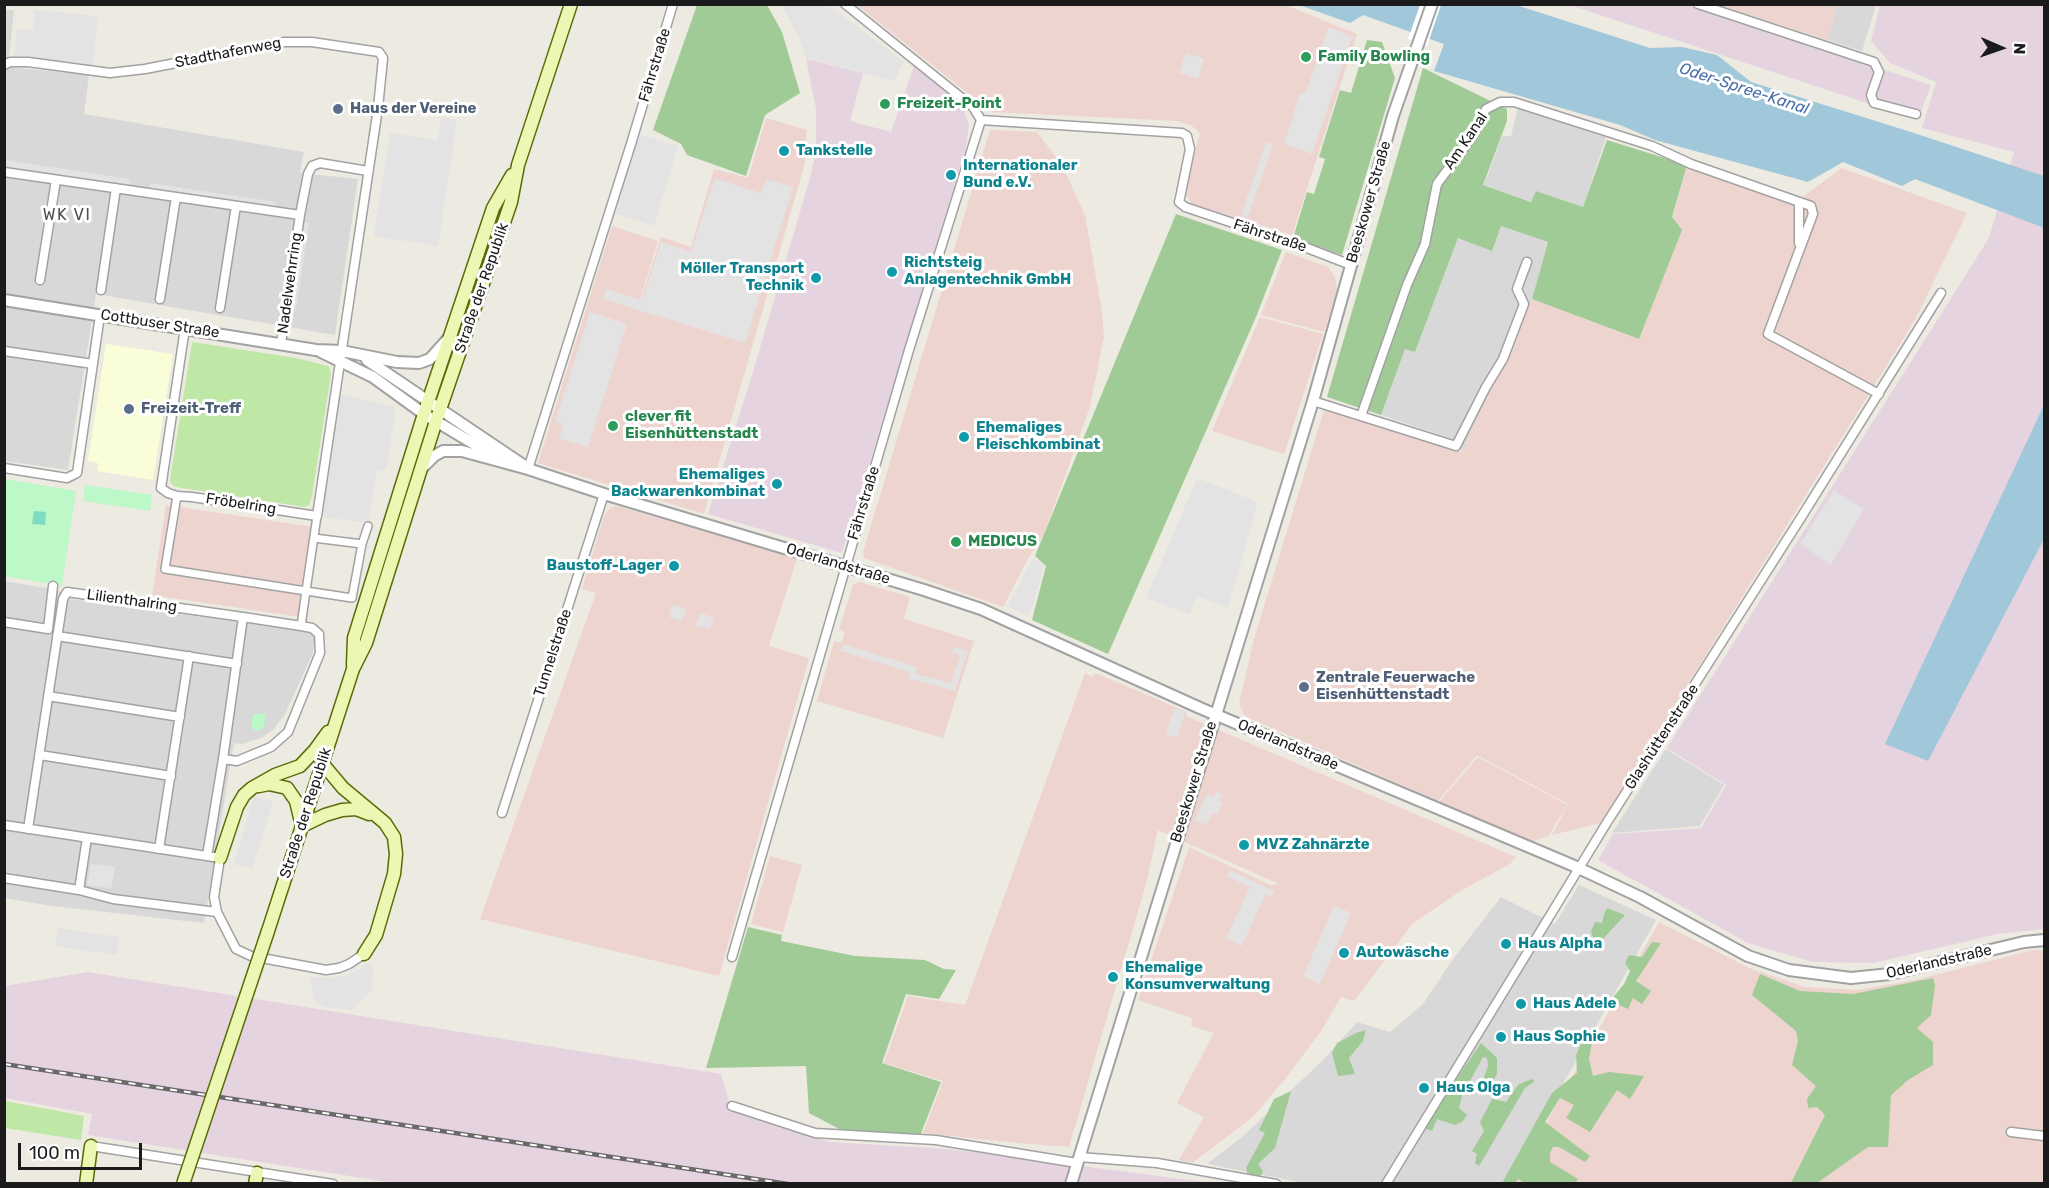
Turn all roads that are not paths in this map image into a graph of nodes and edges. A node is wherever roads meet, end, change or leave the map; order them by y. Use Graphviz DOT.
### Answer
graph roads {
  1 [pos="571,4"];
  2 [pos="674,4"];
  3 [pos="844,4"];
  4 [pos="1432,4"];
  5 [pos="1698,4"];
  6 [pos="4,65"];
  7 [pos="1916,114"];
  8 [pos="981,120"];
  9 [pos="518,165"];
  10 [pos="368,171"];
  11 [pos="4,172"];
  12 [pos="56,180"];
  13 [pos="116,188"];
  14 [pos="176,197"];
  15 [pos="1799,202"];
  16 [pos="236,206"];
  17 [pos="300,215"];
  18 [pos="1799,249"];
  19 [pos="1527,262"];
  20 [pos="1351,265"];
  21 [pos="40,280"];
  22 [pos="100,290"];
  23 [pos="1941,293"];
  24 [pos="160,299"];
  25 [pos="4,300"];
  26 [pos="220,308"];
  27 [pos="103,315"];
  28 [pos="185,328"];
  29 [pos="449,337"];
  30 [pos="281,344"];
  31 [pos="4,351"];
  32 [pos="354,354"];
  33 [pos="341,357"];
  34 [pos="93,364"];
  35 [pos="1879,394"];
  36 [pos="429,400"];
  37 [pos="1313,401"];
  38 [pos="424,414"];
  39 [pos="438,415"];
  40 [pos="1361,416"];
  41 [pos="504,462"];
  42 [pos="4,468"];
  43 [pos="421,469"];
  44 [pos="528,469"];
  45 [pos="604,494"];
  46 [pos="177,496"];
  47 [pos="317,516"];
  48 [pos="368,526"];
  49 [pos="314,538"];
  50 [pos="362,544"];
  51 [pos="845,566"];
  52 [pos="53,586"];
  53 [pos="306,591"];
  54 [pos="243,617"];
  55 [pos="4,622"];
  56 [pos="301,626"];
  57 [pos="48,629"];
  58 [pos="58,633"];
  59 [pos="189,656"];
  60 [pos="237,664"];
  61 [pos="353,669"];
  62 [pos="48,696"];
  63 [pos="1215,714"];
  64 [pos="180,717"];
  65 [pos="335,722"];
  66 [pos="40,755"];
  67 [pos="223,759"];
  68 [pos="322,764"];
  69 [pos="171,776"];
  70 [pos="252,788"];
  71 [pos="502,813"];
  72 [pos="376,816"];
  73 [pos="4,825"];
  74 [pos="302,826"];
  75 [pos="28,830"];
  76 [pos="87,838"];
  77 [pos="159,849"];
  78 [pos="213,857"];
  79 [pos="1580,868"];
  80 [pos="4,878"];
  81 [pos="80,890"];
  82 [pos="217,912"];
  83 [pos="2044,940"];
  84 [pos="364,954"];
  85 [pos="732,957"];
  86 [pos="732,1106"];
  87 [pos="2011,1132"];
  88 [pos="2044,1136"];
  89 [pos="91,1146"];
  90 [pos="1078,1160"];
  91 [pos="256,1178"];
  92 [pos="86,1184"];
  93 [pos="183,1184"];
  94 [pos="333,1184"];
  95 [pos="1071,1184"];
  96 [pos="1276,1184"];
  97 [pos="1386,1184"];
  1 -- 9 [label="main road, Straße der Republik"];
  2 -- 44 [label="street, Fährstraße"];
  3 -- 8 [label="street"];
  4 -- 20 [label="street, Beeskower Straße"];
  5 -- 7 [label="street"];
  6 -- 10 [label="street, Stadthafenweg"];
  8 -- 20 [label="street, Fährstraße"];
  8 -- 51 [label="street, Fährstraße"];
  9 -- 29 [label="main road, Straße der Republik"];
  9 -- 39 [label="main road, Straße der Republik"];
  10 -- 17 [label="street"];
  10 -- 33 [label="street, Stadthafenweg"];
  11 -- 12 [label="street, Nadelwehrring"];
  12 -- 13 [label="street, Nadelwehrring"];
  12 -- 21 [label="street"];
  13 -- 14 [label="street, Nadelwehrring"];
  13 -- 22 [label="street"];
  14 -- 16 [label="street, Nadelwehrring"];
  14 -- 24 [label="street"];
  15 -- 18 [label="street"];
  15 -- 18 [label="street"];
  15 -- 40 [label="street, Am Kanal"];
  16 -- 17 [label="street, Nadelwehrring"];
  16 -- 26 [label="street"];
  17 -- 30 [label="street, Nadelwehrring"];
  18 -- 35 [label="street"];
  19 -- 40 [label="street"];
  20 -- 37 [label="street, Beeskower Straße"];
  23 -- 35 [label="street, Glashüttenstraße"];
  25 -- 27 [label="street, Cottbuser Straße"];
  27 -- 28 [label="street, Cottbuser Straße"];
  27 -- 34 [label="street"];
  28 -- 30 [label="street, Cottbuser Straße"];
  28 -- 46 [label="street"];
  29 -- 32 [label="street, Cottbuser Straße"];
  29 -- 36 [label="main road, Straße der Republik"];
  30 -- 33 [label="street, Cottbuser Straße"];
  31 -- 34 [label="street"];
  32 -- 33 [label="street, Cottbuser Straße"];
  32 -- 36 [label="street, Cottbuser Straße"];
  33 -- 38 [label="street, Cottbuser Straße"];
  33 -- 47 [label="street"];
  34 -- 42 [label="street"];
  35 -- 79 [label="street, Glashüttenstraße"];
  36 -- 38 [label="main road, Straße der Republik"];
  36 -- 39 [label="street"];
  37 -- 40 [label="street"];
  37 -- 63 [label="street, Beeskower Straße"];
  38 -- 39 [label="street"];
  38 -- 61 [label="main road, Straße der Republik"];
  39 -- 41 [label="street, Oderlandstraße"];
  39 -- 43 [label="main road, Straße der Republik"];
  39 -- 44 [label="street, Oderlandstraße"];
  41 -- 43 [label="street, Oderlandstraße"];
  41 -- 44 [label="street, Oderlandstraße"];
  43 -- 61 [label="main road, Straße der Republik"];
  44 -- 45 [label="street, Oderlandstraße"];
  45 -- 51 [label="street, Oderlandstraße"];
  45 -- 71 [label="street, Tunnelstraße"];
  46 -- 47 [label="street, Fröbelring"];
  46 -- 53 [label="street"];
  47 -- 49 [label="street"];
  48 -- 50 [label="street"];
  49 -- 50 [label="street"];
  49 -- 53 [label="street"];
  50 -- 53 [label="street"];
  51 -- 63 [label="street, Oderlandstraße"];
  51 -- 85 [label="street, Fährstraße"];
  52 -- 57 [label="street"];
  53 -- 56 [label="street"];
  54 -- 56 [label="street, Lilienthalring"];
  54 -- 58 [label="street, Lilienthalring"];
  54 -- 60 [label="street"];
  55 -- 57 [label="street"];
  56 -- 67 [label="street"];
  57 -- 58 [label="street"];
  58 -- 59 [label="street"];
  58 -- 62 [label="street, Lilienthalring"];
  59 -- 60 [label="street"];
  59 -- 64 [label="street"];
  60 -- 67 [label="street"];
  61 -- 65 [label="main road, Straße der Republik"];
  62 -- 64 [label="street"];
  62 -- 66 [label="street, Lilienthalring"];
  63 -- 79 [label="street, Oderlandstraße"];
  63 -- 90 [label="street, Beeskower Straße"];
  64 -- 69 [label="street"];
  65 -- 68 [label="main road, Straße der Republik"];
  65 -- 70 [label="main road"];
  66 -- 69 [label="street"];
  66 -- 75 [label="street, Lilienthalring"];
  67 -- 78 [label="street"];
  68 -- 72 [label="main road"];
  68 -- 74 [label="main road, Straße der Republik"];
  69 -- 77 [label="street"];
  70 -- 74 [label="main road"];
  70 -- 78 [label="main road"];
  72 -- 74 [label="main road"];
  72 -- 84 [label="main road"];
  73 -- 75 [label="street"];
  74 -- 93 [label="main road, Straße der Republik, bridge"];
  75 -- 76 [label="street"];
  76 -- 77 [label="street"];
  76 -- 81 [label="street"];
  77 -- 78 [label="street"];
  78 -- 82 [label="street"];
  79 -- 83 [label="street, Oderlandstraße"];
  79 -- 97 [label="street, Glashüttenstraße"];
  80 -- 81 [label="street"];
  81 -- 82 [label="street"];
  82 -- 84 [label="street"];
  86 -- 90 [label="street"];
  87 -- 88 [label="street"];
  89 -- 91 [label="street"];
  89 -- 92 [label="main road"];
  90 -- 95 [label="street, Beeskower Straße"];
  90 -- 96 [label="street"];
  91 -- 94 [label="street"];
}
